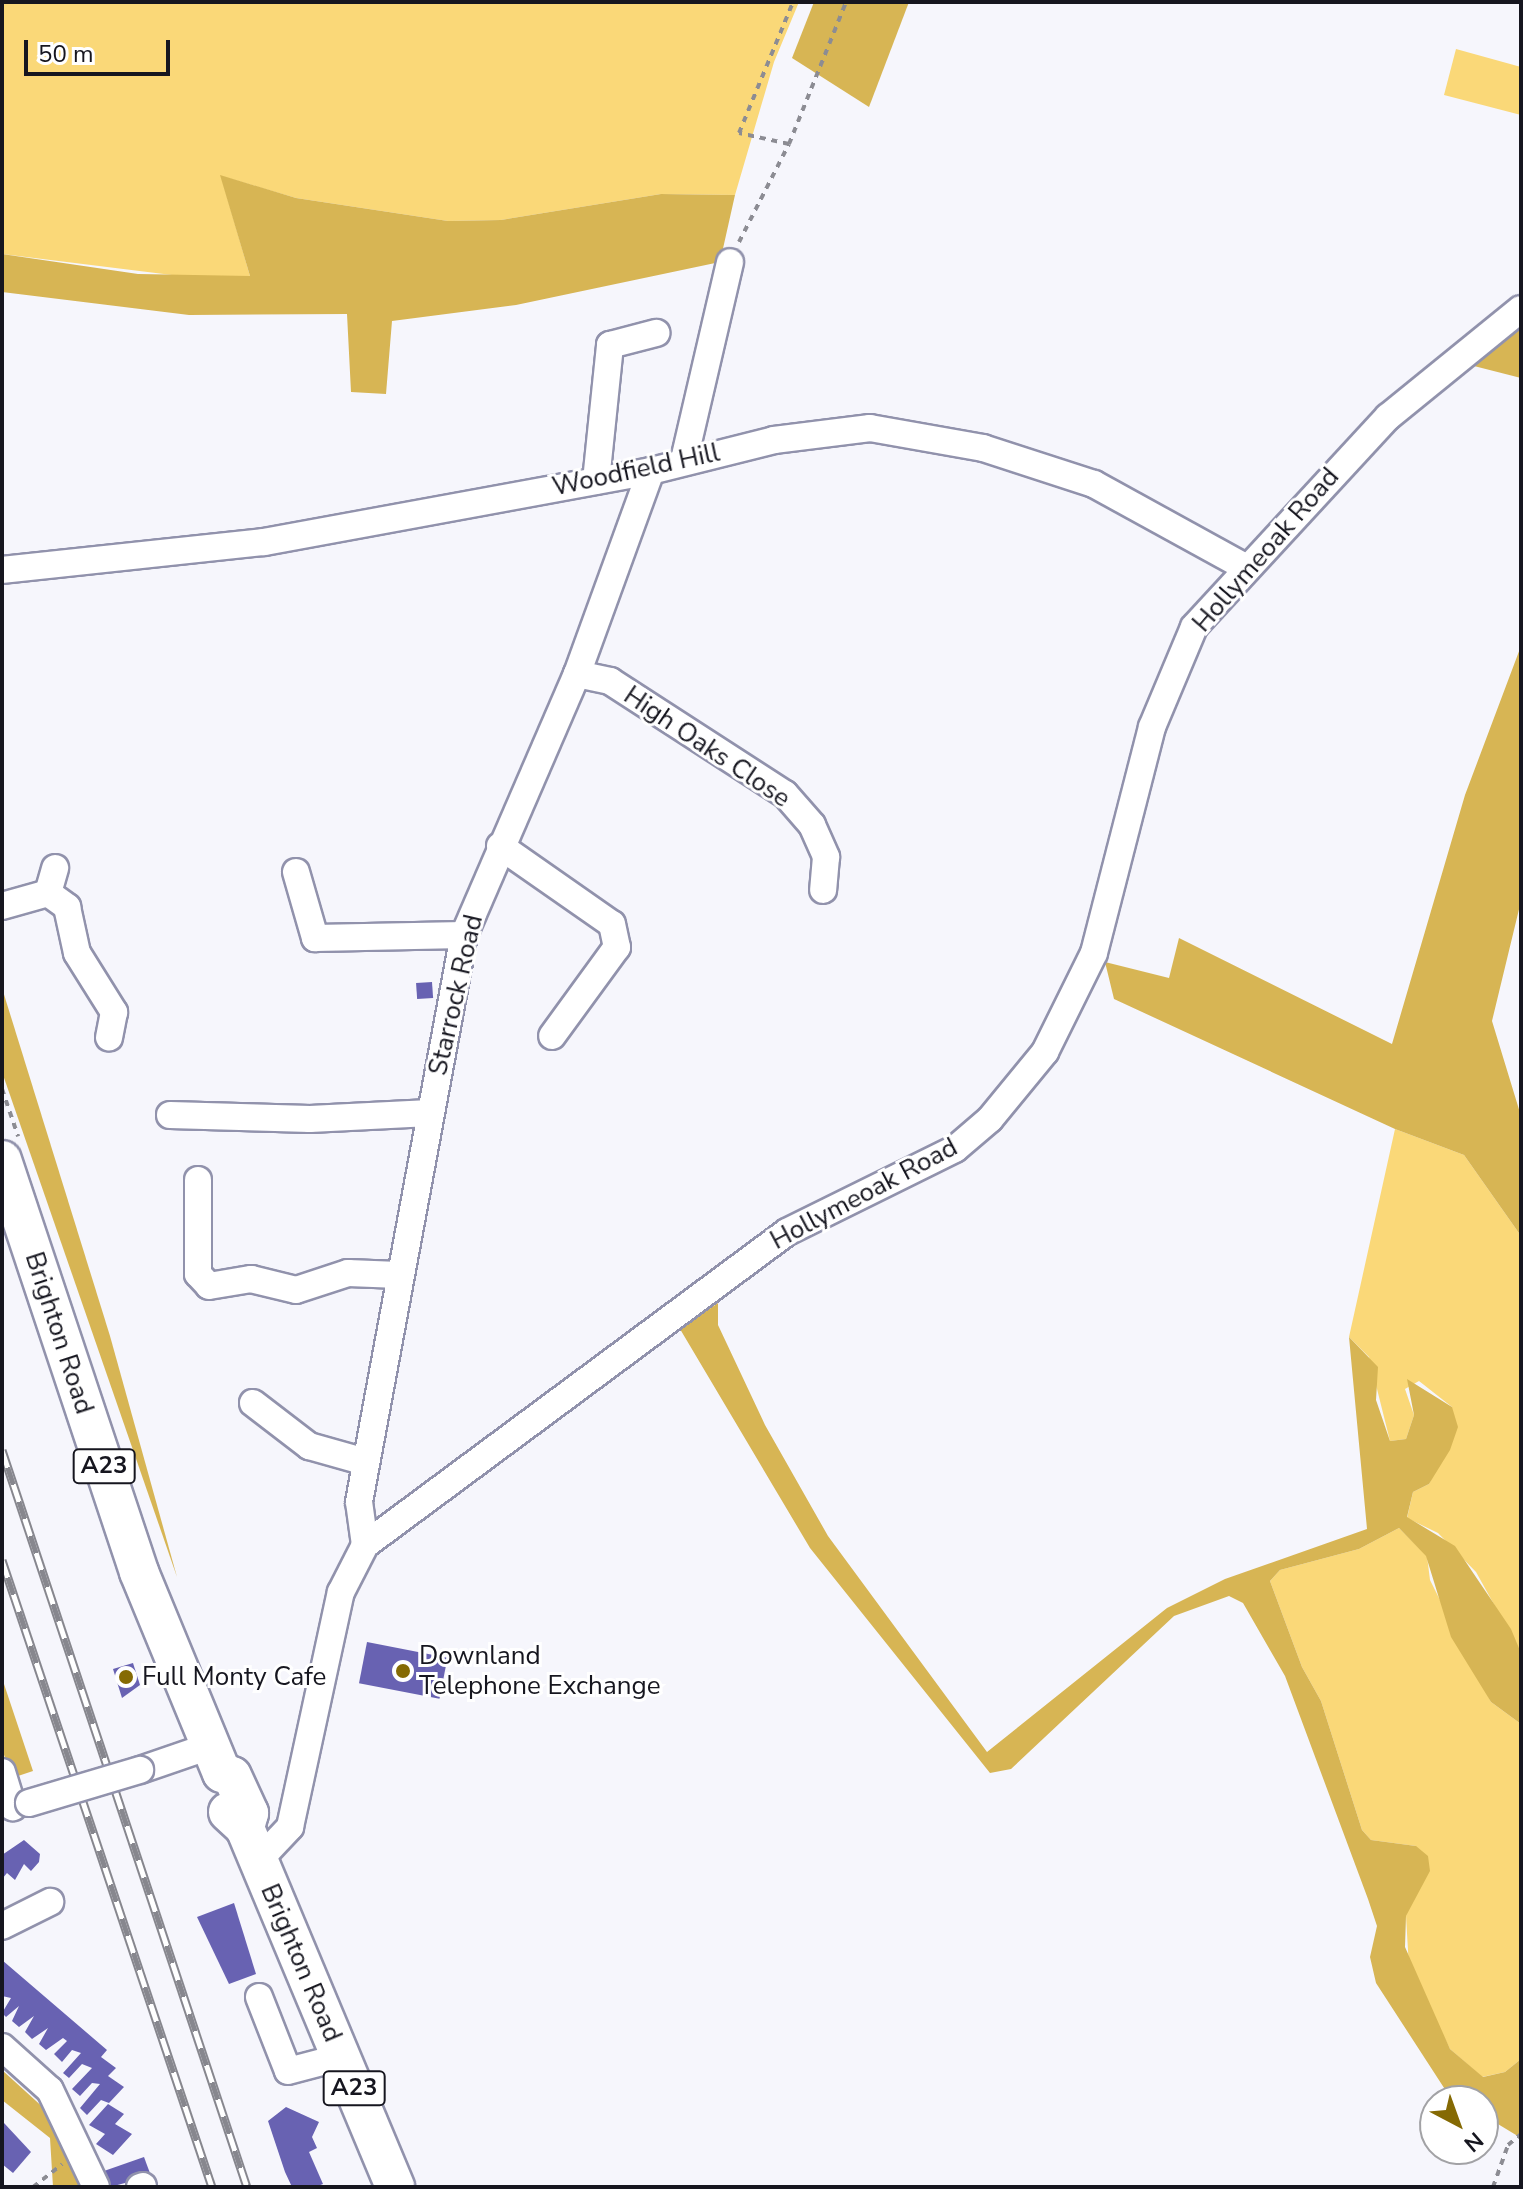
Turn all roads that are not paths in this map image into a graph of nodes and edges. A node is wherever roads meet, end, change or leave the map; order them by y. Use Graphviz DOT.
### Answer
graph roads {
  1 [pos="730,262"];
  2 [pos="1521,309"];
  3 [pos="656,333"];
  4 [pos="684,460"];
  5 [pos="651,471"];
  6 [pos="596,481"];
  7 [pos="1245,567"];
  8 [pos="2,570"];
  9 [pos="577,674"];
  10 [pos="500,846"];
  11 [pos="296,872"];
  12 [pos="823,890"];
  13 [pos="2,906"];
  14 [pos="464,935"];
  15 [pos="552,1036"];
  16 [pos="109,1038"];
  17 [pos="430,1113"];
  18 [pos="170,1115"];
  19 [pos="2,1160"];
  20 [pos="198,1180"];
  21 [pos="399,1275"];
  22 [pos="253,1403"];
  23 [pos="366,1462"];
  24 [pos="365,1545"];
  25 [pos="216,1759"];
  26 [pos="2,1772"];
  27 [pos="15,1807"];
  28 [pos="251,1844"];
  29 [pos="50,1902"];
  30 [pos="2,1926"];
  31 [pos="259,1997"];
  32 [pos="2,2047"];
  33 [pos="341,2057"];
  34 [pos="96,2187"];
  35 [pos="395,2187"];
  1 -- 4 [label="street"];
  2 -- 7 [label="street, Hollymeoak Road"];
  3 -- 6 [label="street"];
  4 -- 5 [label="street, Woodfield Hill"];
  4 -- 7 [label="street, Woodfield Hill"];
  5 -- 6 [label="street, Woodfield Hill"];
  5 -- 9 [label="street, Starrock Road"];
  6 -- 8 [label="street, Woodfield Hill"];
  7 -- 24 [label="street, Hollymeoak Road"];
  9 -- 10 [label="street, Starrock Road"];
  9 -- 12 [label="street, High Oaks Close"];
  10 -- 14 [label="street, Starrock Road"];
  10 -- 15 [label="street"];
  11 -- 14 [label="street"];
  13 -- 16 [label="street"];
  14 -- 17 [label="street, Starrock Road"];
  17 -- 18 [label="street"];
  17 -- 21 [label="street, Starrock Road"];
  19 -- 25 [label="highway, Brighton Road / A23"];
  20 -- 21 [label="street"];
  21 -- 23 [label="street, Starrock Road"];
  22 -- 23 [label="street"];
  23 -- 24 [label="street, Starrock Road"];
  24 -- 28 [label="street, Hollymeoak Road"];
  25 -- 27 [label="street, bridge"];
  25 -- 28 [label="highway, Brighton Road / A23"];
  26 -- 27 [label="street"];
  28 -- 33 [label="highway, Brighton Road / A23"];
  29 -- 30 [label="street"];
  31 -- 33 [label="street"];
  32 -- 34 [label="street"];
  33 -- 35 [label="highway, Brighton Road / A23"];
}
